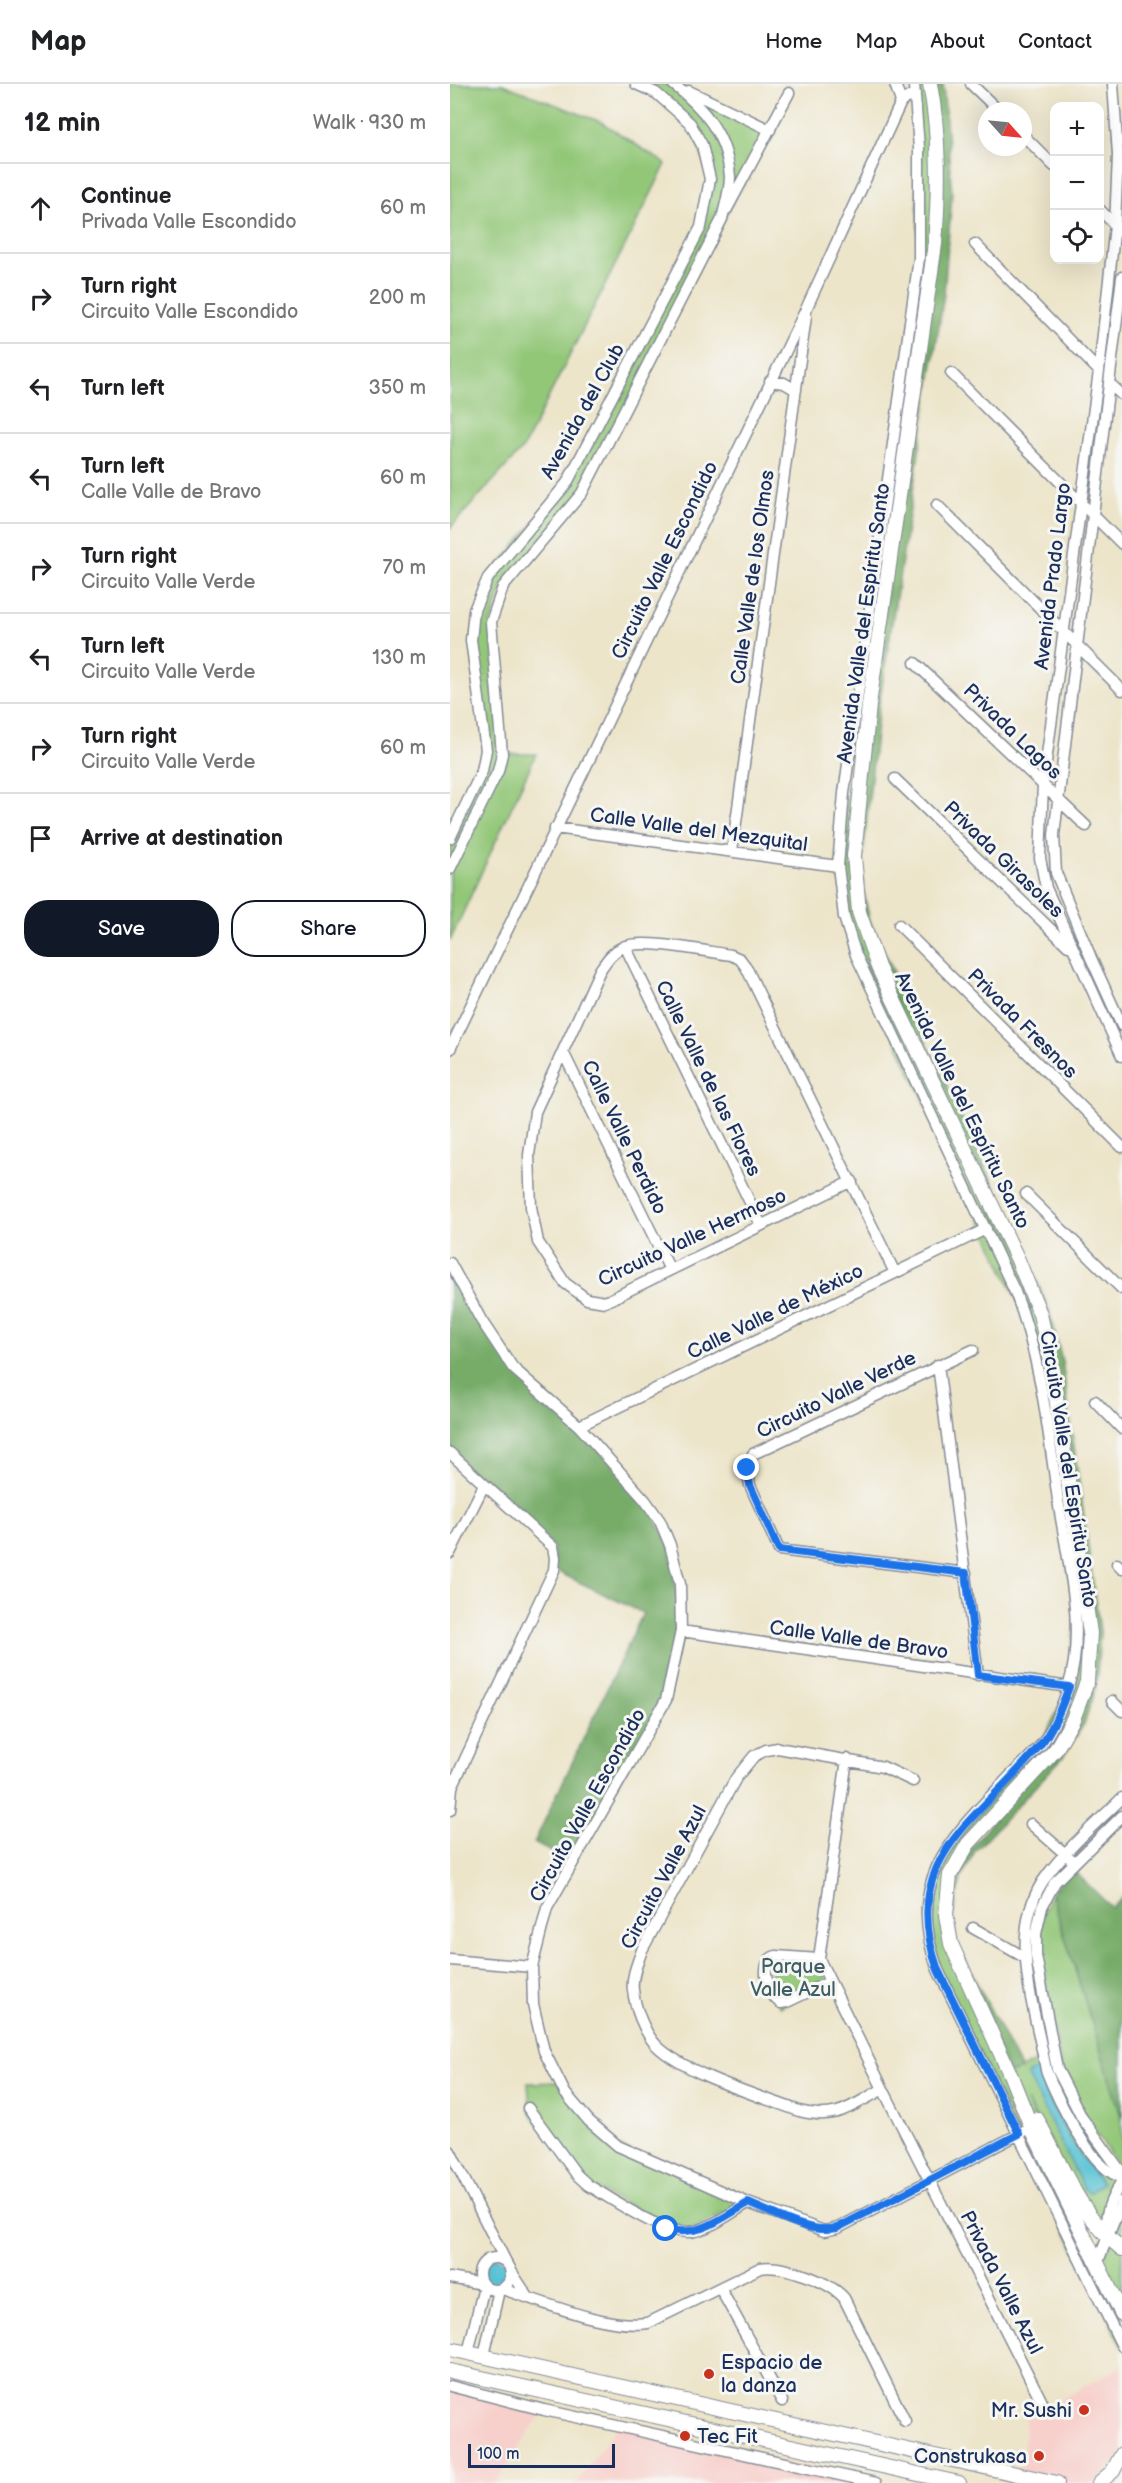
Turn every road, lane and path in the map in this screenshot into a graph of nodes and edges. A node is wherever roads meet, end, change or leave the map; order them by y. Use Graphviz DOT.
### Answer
graph roads {
  1 [pos="636,84"];
  2 [pos="674,84"];
  3 [pos="895,84"];
  4 [pos="930,84"];
  5 [pos="971,84"];
  6 [pos="1113,84"];
  7 [pos="915,88"];
  8 [pos="789,93"];
  9 [pos="1122,94"];
  10 [pos="901,102"];
  11 [pos="990,102"];
  12 [pos="770,130"];
  13 [pos="1032,144"];
  14 [pos="1050,162"];
  15 [pos="1104,214"];
  16 [pos="722,219"];
  17 [pos="701,226"];
  18 [pos="1118,229"];
  19 [pos="715,233"];
  20 [pos="975,244"];
  21 [pos="1122,277"];
  22 [pos="807,307"];
  23 [pos="1099,371"];
  24 [pos="951,373"];
  25 [pos="770,381"];
  26 [pos="1109,383"];
  27 [pos="796,390"];
  28 [pos="1122,395"];
  29 [pos="1080,500"];
  30 [pos="937,505"];
  31 [pos="1092,514"];
  32 [pos="1122,544"];
  33 [pos="1063,632"];
  34 [pos="1077,646"];
  35 [pos="915,663"];
  36 [pos="1122,690"];
  37 [pos="895,779"];
  38 [pos="1043,784"];
  39 [pos="474,787"];
  40 [pos="487,792"];
  41 [pos="1059,800"];
  42 [pos="1086,826"];
  43 [pos="555,828"];
  44 [pos="450,838"];
  45 [pos="732,851"];
  46 [pos="838,866"];
  47 [pos="450,869"];
  48 [pos="899,925"];
  49 [pos="625,946"];
  50 [pos="1072,950"];
  51 [pos="1091,958"];
  52 [pos="1122,1026"];
  53 [pos="450,1049"];
  54 [pos="563,1052"];
  55 [pos="1122,1056"];
  56 [pos="1122,1147"];
  57 [pos="852,1181"];
  58 [pos="1026,1194"];
  59 [pos="761,1225"];
  60 [pos="986,1229"];
  61 [pos="450,1263"];
  62 [pos="670,1270"];
  63 [pos="895,1273"];
  64 [pos="1122,1288"];
  65 [pos="973,1350"];
  66 [pos="938,1365"];
  67 [pos="1095,1401"];
  68 [pos="579,1426"];
  69 [pos="1122,1429"];
  70 [pos="450,1453"];
  71 [pos="484,1485"];
  72 [pos="450,1552"];
  73 [pos="966,1573"];
  74 [pos="681,1631"];
  75 [pos="978,1675"];
  76 [pos="1069,1687"];
  77 [pos="1112,1701"];
  78 [pos="1122,1711"];
  79 [pos="848,1759"];
  80 [pos="913,1781"];
  81 [pos="1122,1798"];
  82 [pos="450,1810"];
  83 [pos="1122,1816"];
  84 [pos="1030,1824"];
  85 [pos="1066,1854"];
  86 [pos="1075,1862"];
  87 [pos="973,1928"];
  88 [pos="1024,1957"];
  89 [pos="819,1959"];
  90 [pos="450,1960"];
  91 [pos="532,1967"];
  92 [pos="1034,1978"];
  93 [pos="829,1982"];
  94 [pos="1010,2074"];
  95 [pos="883,2089"];
  96 [pos="528,2108"];
  97 [pos="1026,2130"];
  98 [pos="450,2151"];
  99 [pos="1122,2177"];
  100 [pos="931,2180"];
  101 [pos="1122,2201"];
  102 [pos="748,2203"];
  103 [pos="494,2237"];
  104 [pos="1108,2238"];
  105 [pos="1122,2249"];
  106 [pos="489,2259"];
  107 [pos="1097,2264"];
  108 [pos="509,2266"];
  109 [pos="480,2270"];
  110 [pos="453,2278"];
  111 [pos="492,2288"];
  112 [pos="720,2288"];
  113 [pos="528,2297"];
  114 [pos="1122,2314"];
  115 [pos="1122,2346"];
  116 [pos="450,2349"];
  117 [pos="476,2355"];
  118 [pos="450,2371"];
  119 [pos="450,2386"];
  120 [pos="1041,2400"];
  121 [pos="782,2402"];
  122 [pos="905,2421"];
  123 [pos="1122,2454"];
  124 [pos="876,2483"];
  125 [pos="959,2483"];
  126 [pos="1057,2483"];
  127 [pos="1099,2483"];
  1 -- 17 [label="street, Avenida del Club"];
  2 -- 12 [label="street, Avenida del Club"];
  2 -- 16 [label="street, Avenida del Club"];
  3 -- 10 [label="street"];
  4 -- 94 [label="main road, Avenida Valle del Espíritu Santo"];
  5 -- 11 [label="street"];
  6 -- 9 [label="street"];
  6 -- 18 [label="street, Avenida Prado Largo"];
  7 -- 10 [label="street"];
  7 -- 46 [label="street, Circuito Valle del Espíritu Santo"];
  8 -- 12 [label="street, Avenida del Club"];
  10 -- 22 [label="street, Circuito Valle Escondido"];
  12 -- 16 [label="street, Avenida del Club"];
  13 -- 14 [label="street"];
  15 -- 18 [label="street"];
  16 -- 19 [label="street, Avenida del Club"];
  17 -- 19 [label="street"];
  17 -- 39 [label="street, Avenida del Club"];
  18 -- 23 [label="street, Avenida Prado Largo"];
  19 -- 40 [label="street, Avenida del Club"];
  20 -- 23 [label="street"];
  21 -- 26 [label="street, Avenida Prado Largo"];
  22 -- 25 [label="street, Circuito Valle Escondido"];
  22 -- 27 [label="street, Calle Valle de los Olmos"];
  23 -- 29 [label="street, Avenida Prado Largo"];
  24 -- 29 [label="street"];
  25 -- 27 [label="street"];
  25 -- 43 [label="street, Circuito Valle Escondido"];
  26 -- 28 [label="street"];
  26 -- 31 [label="street, Avenida Prado Largo"];
  27 -- 45 [label="street, Calle Valle de los Olmos"];
  29 -- 31 [label="street"];
  29 -- 33 [label="street, Avenida Prado Largo"];
  30 -- 33 [label="street"];
  31 -- 32 [label="street"];
  31 -- 34 [label="street, Avenida Prado Largo"];
  33 -- 34 [label="street"];
  33 -- 38 [label="street, Avenida Prado Largo"];
  34 -- 36 [label="street"];
  34 -- 41 [label="street, Avenida Prado Largo"];
  35 -- 38 [label="street, Privada Lagos"];
  37 -- 50 [label="street, Privada Girasoles"];
  38 -- 41 [label="street, Privada Lagos"];
  38 -- 50 [label="street, Avenida Prado Largo"];
  39 -- 40 [label="street"];
  39 -- 44 [label="street, Avenida del Club"];
  40 -- 47 [label="street, Avenida del Club"];
  41 -- 42 [label="street, Privada Lagos"];
  41 -- 51 [label="street, Avenida Prado Largo"];
  43 -- 45 [label="street, Calle Valle del Mezquital"];
  43 -- 53 [label="street, Circuito Valle Escondido"];
  45 -- 46 [label="street, Calle Valle del Mezquital"];
  46 -- 60 [label="street, Circuito Valle del Espíritu Santo"];
  48 -- 56 [label="street, Privada Fresnos"];
  49 -- 54 [label="street, Circuito Valle Hermoso"];
  49 -- 57 [label="street"];
  49 -- 59 [label="street, Calle Valle de las Flores"];
  50 -- 51 [label="street, Privada Girasoles"];
  50 -- 55 [label="street, Avenida Prado Largo"];
  51 -- 52 [label="street, Avenida Prado Largo"];
  54 -- 62 [label="street, Calle Valle Perdido"];
  54 -- 62 [label="street, Circuito Valle Hermoso"];
  57 -- 59 [label="street, Circuito Valle Hermoso"];
  57 -- 63 [label="street"];
  58 -- 64 [label="street"];
  59 -- 62 [label="street, Circuito Valle Hermoso"];
  60 -- 63 [label="street, Calle Valle de México"];
  60 -- 76 [label="street, Circuito Valle del Espíritu Santo"];
  61 -- 68 [label="street, Circuito Valle Escondido"];
  63 -- 68 [label="street, Calle Valle de México"];
  65 -- 66 [label="street, Circuito Valle Verde"];
  66 -- 73 [label="street, Circuito Valle Verde"];
  66 -- 73 [label="street, Circuito Valle Verde"];
  67 -- 69 [label="street"];
  68 -- 74 [label="street, Circuito Valle Escondido"];
  70 -- 71 [label="street"];
  71 -- 72 [label="street"];
  71 -- 82 [label="street"];
  73 -- 75 [label="street, Circuito Valle Verde"];
  74 -- 75 [label="street, Calle Valle de Bravo"];
  74 -- 91 [label="street, Circuito Valle Escondido"];
  75 -- 76 [label="street, Calle Valle de Bravo"];
  76 -- 97 [label="street, Circuito Valle del Espíritu Santo"];
  77 -- 78 [label="street"];
  79 -- 80 [label="street, Circuito Valle Azul"];
  79 -- 89 [label="street"];
  79 -- 95 [label="street, Circuito Valle Azul"];
  81 -- 85 [label="street"];
  83 -- 86 [label="street"];
  84 -- 85 [label="street"];
  85 -- 86 [label="street"];
  85 -- 88 [label="street"];
  86 -- 92 [label="street"];
  87 -- 88 [label="street"];
  88 -- 92 [label="street"];
  89 -- 93 [label="street"];
  89 -- 93 [label="street"];
  90 -- 91 [label="street"];
  91 -- 102 [label="street, Circuito Valle Escondido"];
  92 -- 99 [label="street"];
  93 -- 95 [label="street"];
  94 -- 97 [label="main road, Avenida Valle del Espíritu Santo"];
  94 -- 104 [label="main road, Avenida Valle del Espíritu Santo"];
  95 -- 100 [label="street"];
  96 -- 102 [label="street"];
  97 -- 100 [label="street, Circuito Valle Escondido"];
  97 -- 107 [label="main road, Avenida Valle del Espíritu Santo"];
  97 -- 115 [label="street, Circuito Valle del Espíritu Santo"];
  98 -- 103 [label="street"];
  99 -- 104 [label="street"];
  100 -- 102 [label="street, Circuito Valle Escondido"];
  100 -- 120 [label="street, Privada Valle Azul"];
  101 -- 104 [label="street"];
  103 -- 106 [label="street"];
  103 -- 108 [label="street"];
  104 -- 105 [label="main road, Avenida Valle del Espíritu Santo"];
  104 -- 107 [label="street"];
  106 -- 108 [label="street"];
  106 -- 109 [label="street"];
  107 -- 114 [label="main road, Avenida Valle del Espíritu Santo"];
  108 -- 111 [label="street"];
  108 -- 113 [label="street"];
  109 -- 110 [label="street"];
  109 -- 111 [label="street"];
  110 -- 111 [label="street"];
  111 -- 113 [label="street"];
  111 -- 117 [label="street"];
  111 -- 117 [label="street"];
  112 -- 113 [label="street"];
  112 -- 121 [label="street"];
  112 -- 122 [label="street"];
  116 -- 117 [label="main road"];
  117 -- 126 [label="main road"];
  118 -- 125 [label="main road"];
  119 -- 124 [label="street"];
  123 -- 127 [label="main road"];
}
